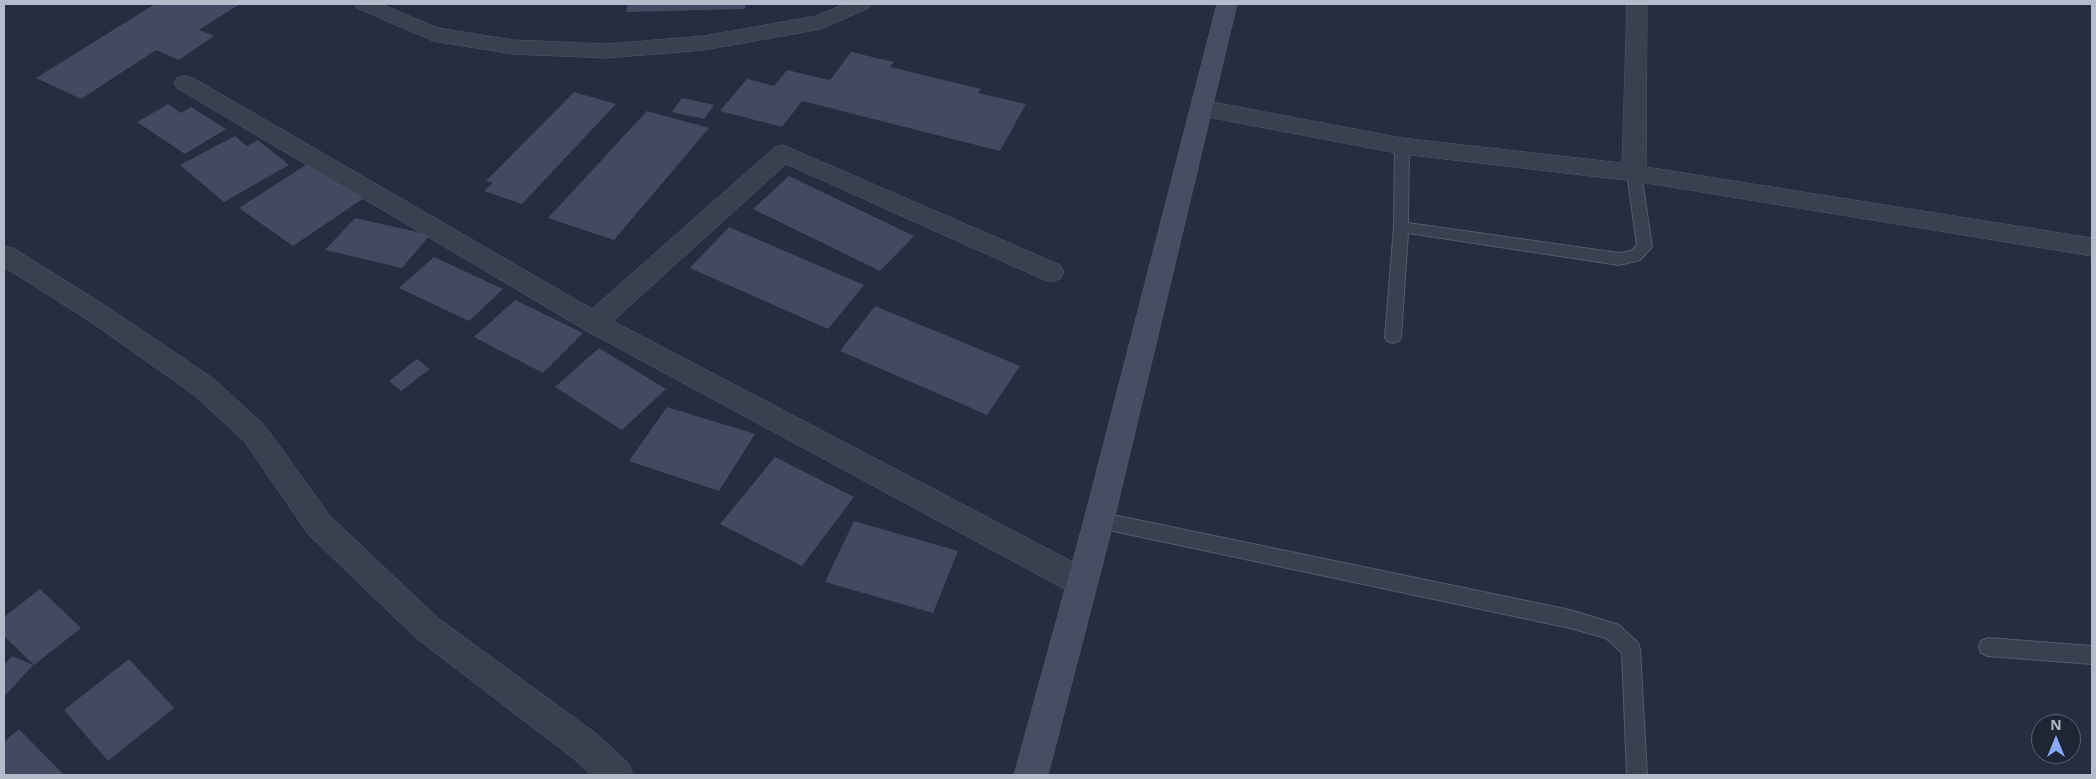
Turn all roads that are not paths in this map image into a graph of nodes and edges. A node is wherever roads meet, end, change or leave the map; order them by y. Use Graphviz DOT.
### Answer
graph roads {
  1 [pos="364,4"];
  2 [pos="861,4"];
  3 [pos="1227,4"];
  4 [pos="1637,4"];
  5 [pos="185,83"];
  6 [pos="1202,108"];
  7 [pos="1402,146"];
  8 [pos="1634,173"];
  9 [pos="1401,227"];
  10 [pos="2092,247"];
  11 [pos="4,255"];
  12 [pos="1051,272"];
  13 [pos="594,323"];
  14 [pos="1393,337"];
  15 [pos="1099,520"];
  16 [pos="1081,582"];
  17 [pos="1988,647"];
  18 [pos="2092,655"];
  19 [pos="616,775"];
  20 [pos="1031,775"];
  21 [pos="1637,775"];
  1 -- 2 [label="street"];
  3 -- 6 [label="street"];
  4 -- 8 [label="street"];
  5 -- 13 [label="street"];
  6 -- 7 [label="street"];
  6 -- 15 [label="street"];
  7 -- 8 [label="street"];
  7 -- 9 [label="lane"];
  8 -- 9 [label="lane"];
  8 -- 10 [label="street"];
  9 -- 14 [label="lane"];
  11 -- 19 [label="street"];
  12 -- 13 [label="street"];
  13 -- 16 [label="street"];
  15 -- 16 [label="street"];
  15 -- 21 [label="lane"];
  16 -- 20 [label="street"];
  17 -- 18 [label="lane"];
}
